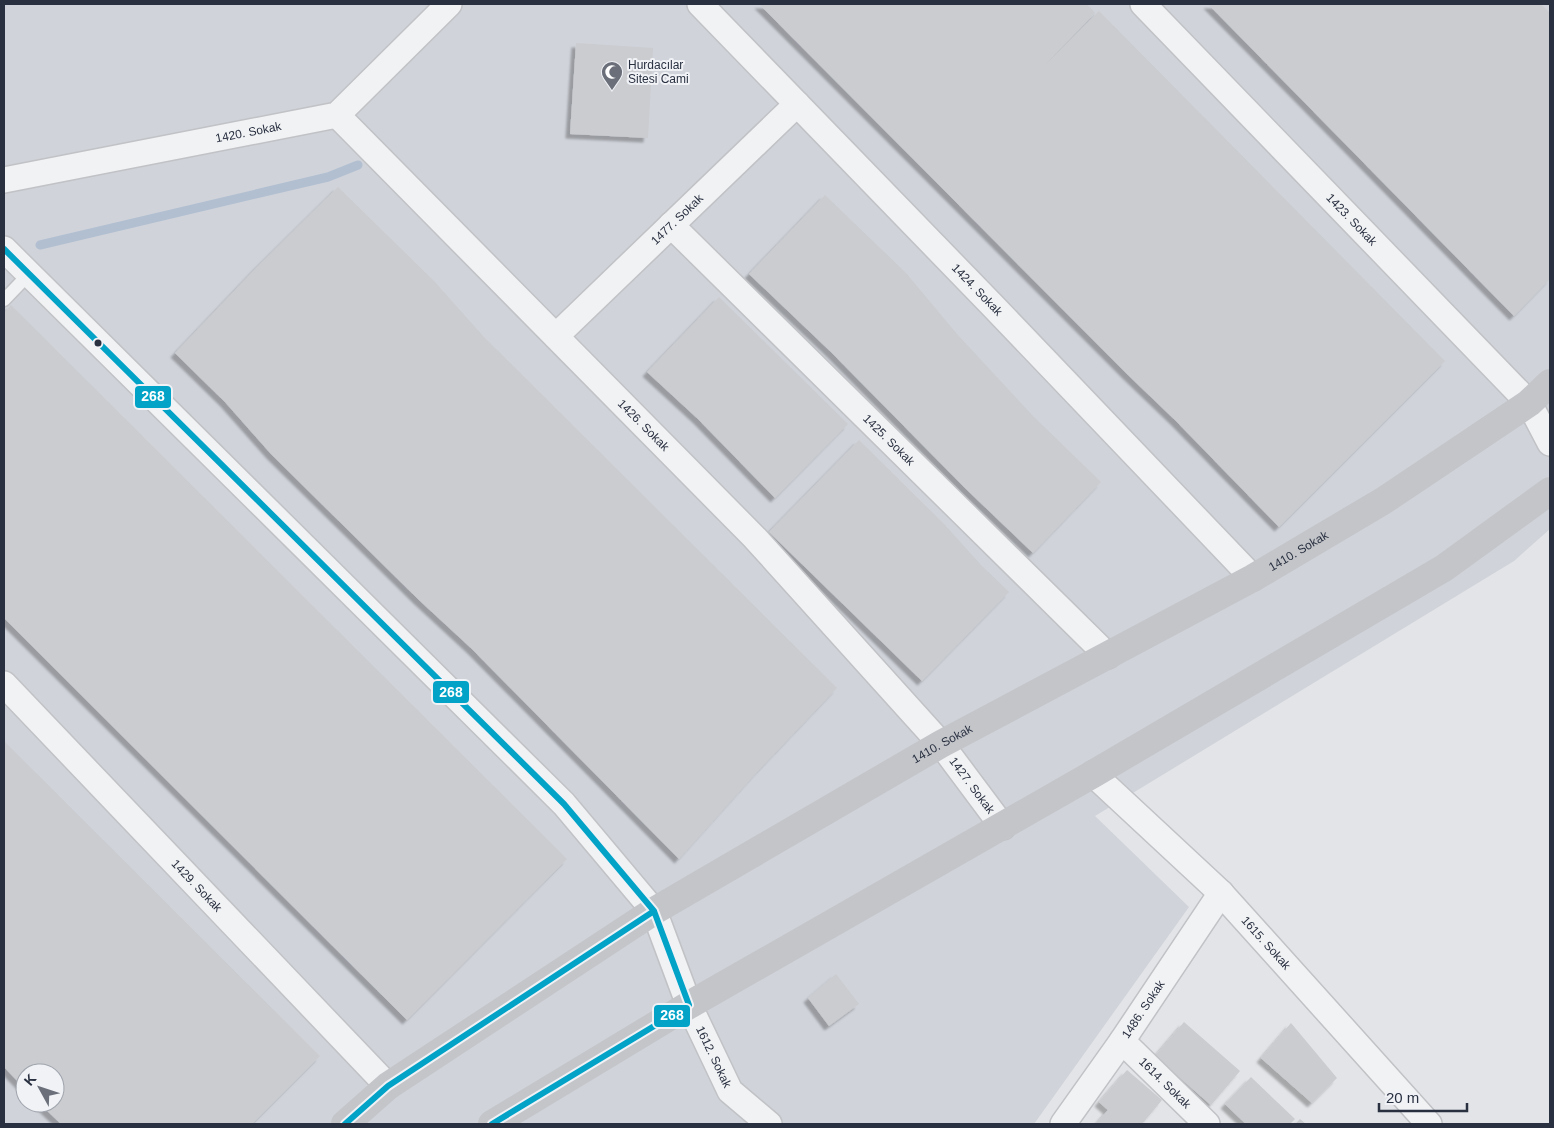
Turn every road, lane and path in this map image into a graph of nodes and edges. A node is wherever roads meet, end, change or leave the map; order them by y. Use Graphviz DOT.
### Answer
graph roads {
  1 [pos="449,4"];
  2 [pos="700,4"];
  3 [pos="1143,4"];
  4 [pos="797,104"];
  5 [pos="337,115"];
  6 [pos="4,180"];
  7 [pos="671,225"];
  8 [pos="4,249"];
  9 [pos="29,274"];
  10 [pos="4,300"];
  11 [pos="556,336"];
  12 [pos="1550,383"];
  13 [pos="1529,403"];
  14 [pos="1550,443"];
  15 [pos="1550,491"];
  16 [pos="1252,578"];
  17 [pos="1108,656"];
  18 [pos="4,684"];
  19 [pos="941,744"];
  20 [pos="1093,774"];
  21 [pos="1002,827"];
  22 [pos="1221,893"];
  23 [pos="654,911"];
  24 [pos="689,1005"];
  25 [pos="1122,1041"];
  26 [pos="388,1086"];
  27 [pos="344,1124"];
  28 [pos="492,1124"];
  29 [pos="769,1124"];
  30 [pos="1063,1124"];
  31 [pos="1207,1124"];
  32 [pos="1429,1124"];
  1 -- 5 [label="street"];
  2 -- 4 [label="street, 1424. Sokak"];
  3 -- 13 [label="street, 1423. Sokak"];
  4 -- 7 [label="street, 1477. Sokak"];
  4 -- 16 [label="street, 1424. Sokak"];
  5 -- 6 [label="street, 1420. Sokak"];
  5 -- 11 [label="street, 1426. Sokak"];
  7 -- 11 [label="street, 1477. Sokak"];
  7 -- 17 [label="street, 1425. Sokak"];
  8 -- 9 [label="street"];
  9 -- 10 [label="lane"];
  9 -- 23 [label="street"];
  11 -- 19 [label="street, 1426. Sokak"];
  12 -- 13 [label="street, 1410. Sokak"];
  13 -- 14 [label="street, 1423. Sokak"];
  13 -- 16 [label="street, 1410. Sokak"];
  15 -- 20 [label="street"];
  16 -- 17 [label="street, 1410. Sokak"];
  17 -- 19 [label="street, 1410. Sokak"];
  18 -- 26 [label="street, 1429. Sokak"];
  19 -- 21 [label="street, 1427. Sokak"];
  19 -- 23 [label="street, 1410. Sokak"];
  20 -- 21 [label="street"];
  20 -- 22 [label="street, 1615. Sokak"];
  21 -- 24 [label="street"];
  22 -- 25 [label="street, 1486. Sokak"];
  22 -- 32 [label="street, 1615. Sokak"];
  23 -- 24 [label="street"];
  23 -- 26 [label="street, 1410. Sokak"];
  24 -- 28 [label="street"];
  24 -- 29 [label="street, 1612. Sokak"];
  25 -- 30 [label="street, 1486. Sokak"];
  25 -- 31 [label="street, 1614. Sokak"];
  26 -- 27 [label="street, 1410. Sokak"];
}
